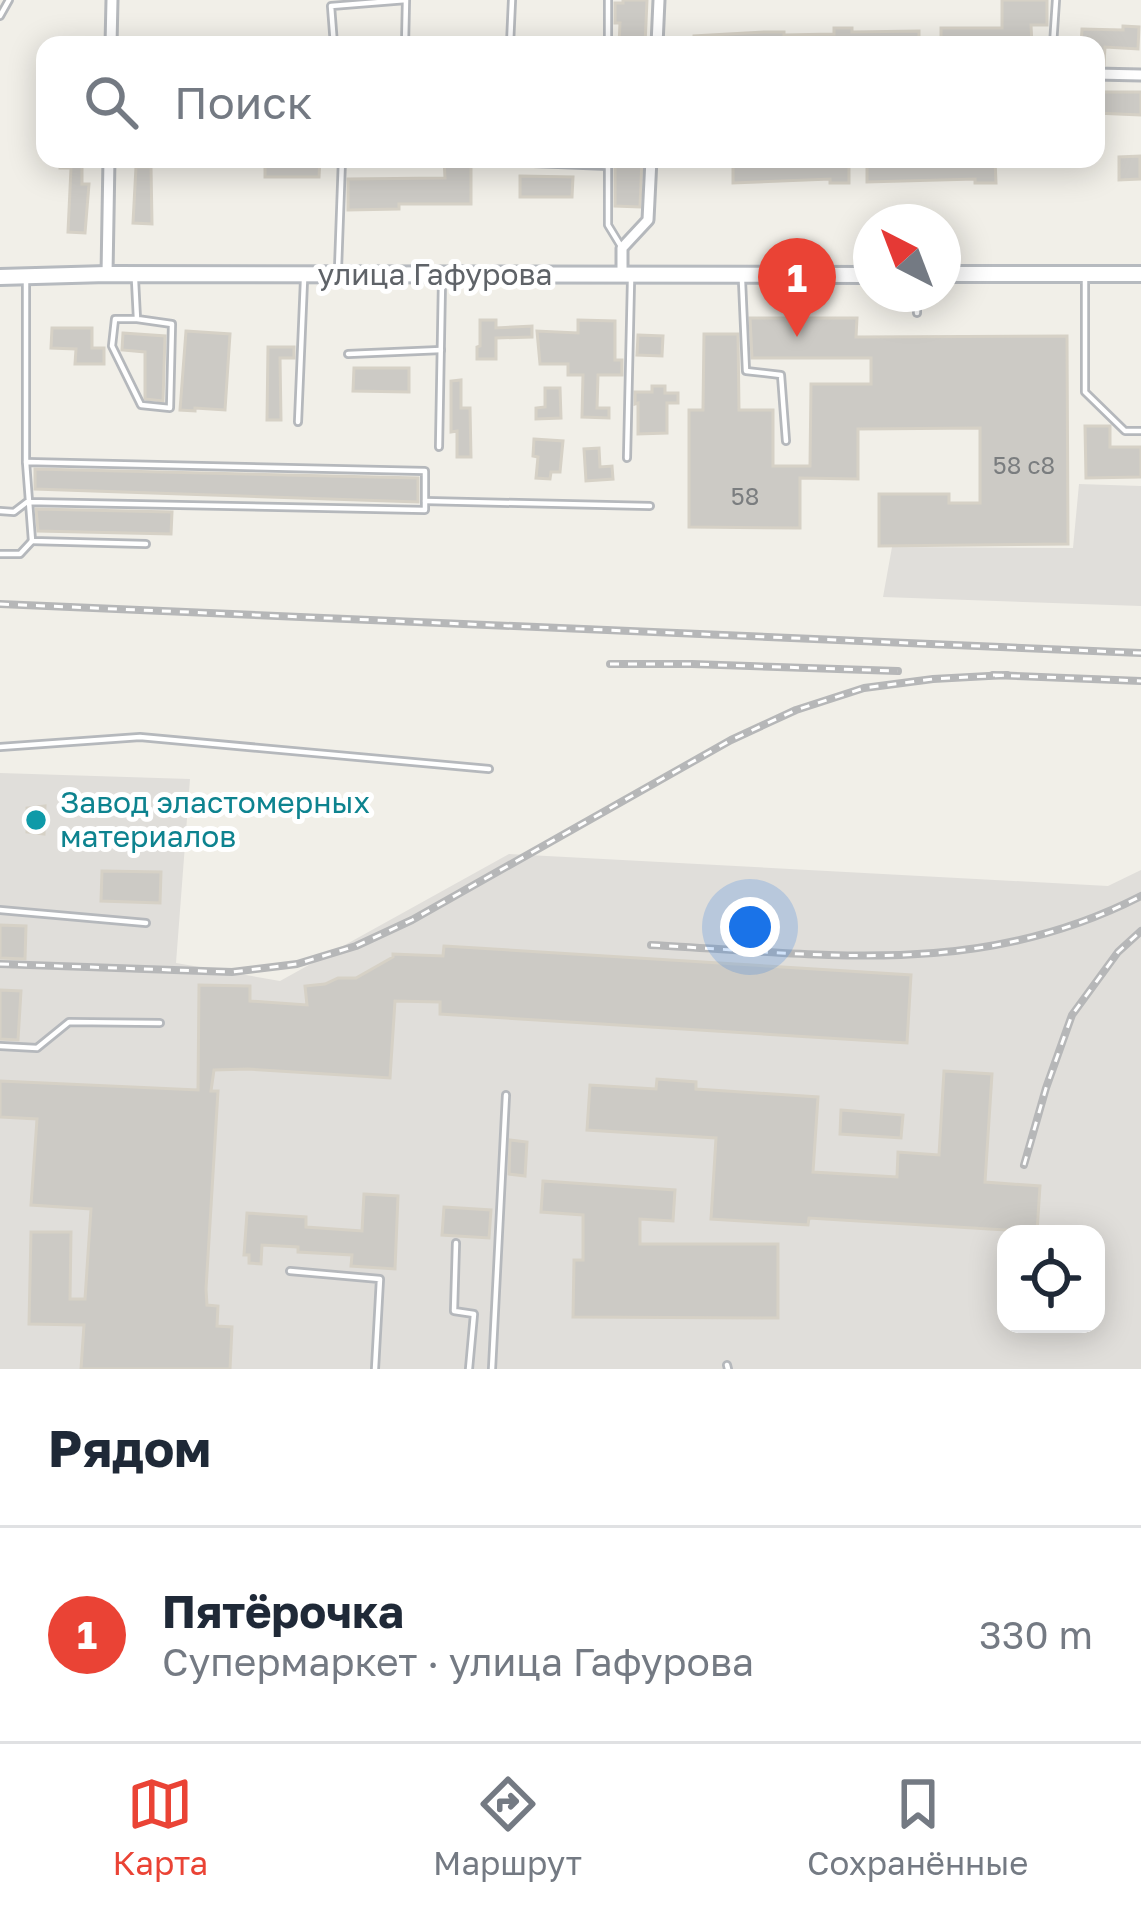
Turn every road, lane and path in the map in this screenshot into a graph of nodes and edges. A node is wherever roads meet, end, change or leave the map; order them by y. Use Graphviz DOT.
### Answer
graph roads {
  1 [pos="9,0"];
  2 [pos="112,0"];
  3 [pos="512,0"];
  4 [pos="608,0"];
  5 [pos="659,0"];
  6 [pos="1055,0"];
  7 [pos="0,16"];
  8 [pos="112,36"];
  9 [pos="333,36"];
  10 [pos="405,36"];
  11 [pos="511,36"];
  12 [pos="608,36"];
  13 [pos="657,36"];
  14 [pos="1054,36"];
  15 [pos="1105,74"];
  16 [pos="1141,75"];
  17 [pos="110,168"];
  18 [pos="342,168"];
  19 [pos="608,168"];
  20 [pos="651,168"];
  21 [pos="622,248"];
  22 [pos="107,274"];
  23 [pos="135,274"];
  24 [pos="338,274"];
  25 [pos="853,274"];
  26 [pos="961,274"];
  27 [pos="1085,274"];
  28 [pos="1141,274"];
  29 [pos="304,275"];
  30 [pos="442,275"];
  31 [pos="626,275"];
  32 [pos="742,275"];
  33 [pos="26,276"];
  34 [pos="0,277"];
  35 [pos="137,319"];
  36 [pos="441,350"];
  37 [pos="348,354"];
  38 [pos="298,422"];
  39 [pos="1141,431"];
  40 [pos="786,441"];
  41 [pos="439,448"];
  42 [pos="627,458"];
  43 [pos="26,462"];
  44 [pos="425,501"];
  45 [pos="27,502"];
  46 [pos="650,506"];
  47 [pos="0,512"];
  48 [pos="32,541"];
  49 [pos="146,544"];
  50 [pos="0,554"];
  51 [pos="0,747"];
  52 [pos="489,770"];
  53 [pos="0,910"];
  54 [pos="146,923"];
  55 [pos="160,1023"];
  56 [pos="0,1046"];
  57 [pos="506,1095"];
  58 [pos="456,1243"];
  59 [pos="290,1271"];
  60 [pos="375,1369"];
  61 [pos="470,1369"];
  62 [pos="492,1369"];
  1 -- 7 [label="lane"];
  2 -- 8 [label="street"];
  3 -- 11 [label="lane"];
  4 -- 12 [label="lane"];
  5 -- 13 [label="street"];
  6 -- 14 [label="lane"];
  9 -- 10 [label="lane"];
  15 -- 16 [label="street"];
  17 -- 22 [label="street"];
  18 -- 24 [label="lane"];
  19 -- 21 [label="lane"];
  20 -- 21 [label="street"];
  21 -- 31 [label="street"];
  22 -- 23 [label="main road, улица Гафурова"];
  22 -- 33 [label="main road, улица Гафурова"];
  23 -- 29 [label="main road, улица Гафурова"];
  23 -- 35 [label="lane"];
  24 -- 29 [label="main road, улица Гафурова"];
  24 -- 30 [label="main road, улица Гафурова"];
  25 -- 32 [label="main road, улица Гафурова"];
  26 -- 27 [label="main road"];
  27 -- 28 [label="main road"];
  27 -- 39 [label="lane"];
  29 -- 38 [label="lane"];
  30 -- 31 [label="main road, улица Гафурова"];
  30 -- 36 [label="lane"];
  31 -- 32 [label="main road, улица Гафурова"];
  31 -- 42 [label="lane"];
  32 -- 40 [label="lane"];
  33 -- 34 [label="main road, улица Гафурова"];
  33 -- 43 [label="lane"];
  35 -- 35 [label="lane"];
  36 -- 37 [label="lane"];
  36 -- 41 [label="lane"];
  43 -- 44 [label="lane"];
  43 -- 45 [label="lane"];
  44 -- 45 [label="lane"];
  44 -- 46 [label="lane"];
  45 -- 47 [label="lane"];
  45 -- 48 [label="lane"];
  48 -- 49 [label="lane"];
  48 -- 50 [label="lane"];
  51 -- 52 [label="lane"];
  53 -- 54 [label="lane"];
  55 -- 56 [label="lane"];
  57 -- 62 [label="lane"];
  58 -- 61 [label="lane"];
  59 -- 60 [label="lane"];
}
